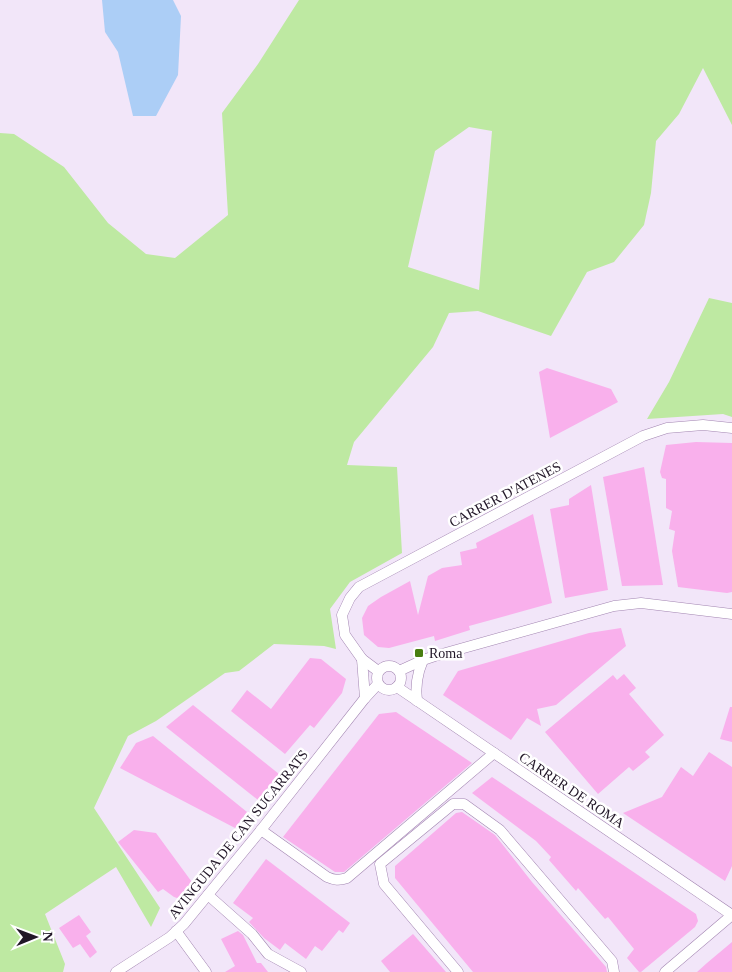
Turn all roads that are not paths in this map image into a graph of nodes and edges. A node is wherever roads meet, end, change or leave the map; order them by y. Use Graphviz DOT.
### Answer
graph roads {
  1 [pos="732,428"];
  2 [pos="732,614"];
  3 [pos="362,659"];
  4 [pos="423,660"];
  5 [pos="378,671"];
  6 [pos="399,671"];
  7 [pos="378,684"];
  8 [pos="398,687"];
  9 [pos="366,698"];
  10 [pos="417,701"];
  11 [pos="494,753"];
  12 [pos="261,830"];
  13 [pos="208,895"];
  14 [pos="732,915"];
  15 [pos="176,931"];
  16 [pos="116,972"];
  17 [pos="206,972"];
  18 [pos="301,972"];
  19 [pos="458,972"];
  20 [pos="614,972"];
  21 [pos="666,972"];
  1 -- 3 [label="street, CARRER D'ATENES"];
  2 -- 4 [label="street"];
  3 -- 5 [label="street"];
  3 -- 9 [label="street"];
  4 -- 6 [label="street"];
  4 -- 10 [label="street"];
  5 -- 6 [label="street"];
  5 -- 7 [label="street"];
  6 -- 8 [label="street"];
  7 -- 8 [label="street"];
  7 -- 9 [label="street, AVINGUDA DE CAN SUCARRATS"];
  8 -- 10 [label="street, CARRER DE ROMA"];
  9 -- 12 [label="street, AVINGUDA DE CAN SUCARRATS"];
  10 -- 11 [label="street, CARRER DE ROMA"];
  11 -- 12 [label="street"];
  11 -- 14 [label="street, CARRER DE ROMA"];
  12 -- 13 [label="street, AVINGUDA DE CAN SUCARRATS"];
  13 -- 15 [label="street, AVINGUDA DE CAN SUCARRATS"];
  13 -- 18 [label="street"];
  14 -- 21 [label="street"];
  15 -- 16 [label="street, AVINGUDA DE CAN SUCARRATS"];
  15 -- 17 [label="street"];
  19 -- 20 [label="street"];
}
